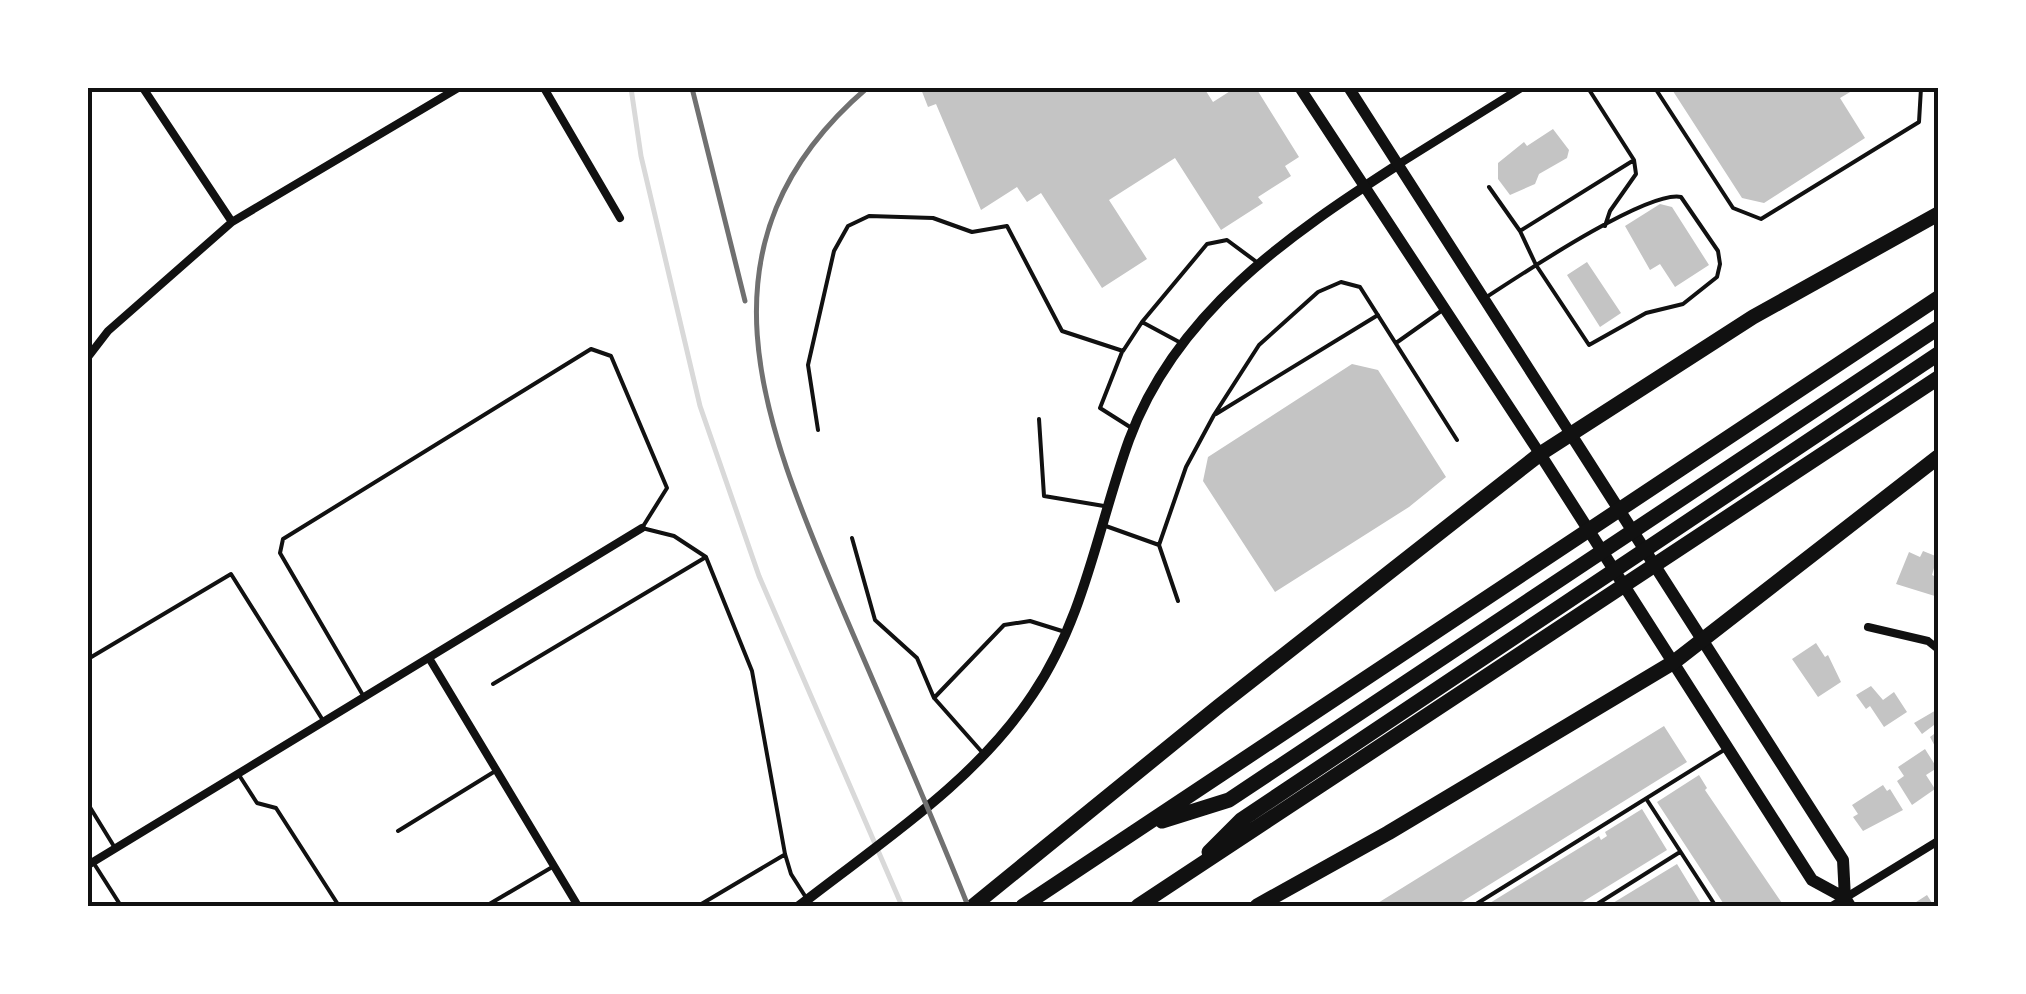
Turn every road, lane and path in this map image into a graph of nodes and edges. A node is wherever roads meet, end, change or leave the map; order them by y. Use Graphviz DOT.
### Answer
graph roads {
  1 [pos="142,88"];
  2 [pos="458,88"];
  3 [pos="544,88"];
  4 [pos="1300,88"];
  5 [pos="1348,88"];
  6 [pos="1521,88"];
  7 [pos="1588,88"];
  8 [pos="1654,88"];
  9 [pos="1921,88"];
  10 [pos="1634,160"];
  11 [pos="1399,164"];
  12 [pos="1489,186"];
  13 [pos="1364,187"];
  14 [pos="1938,214"];
  15 [pos="620,218"];
  16 [pos="232,222"];
  17 [pos="1605,226"];
  18 [pos="1520,231"];
  19 [pos="1258,263"];
  20 [pos="1536,265"];
  21 [pos="1485,298"];
  22 [pos="1938,298"];
  23 [pos="1444,310"];
  24 [pos="1378,315"];
  25 [pos="1142,322"];
  26 [pos="1938,328"];
  27 [pos="1396,342"];
  28 [pos="1183,344"];
  29 [pos="1123,351"];
  30 [pos="1938,354"];
  31 [pos="88,357"];
  32 [pos="1938,378"];
  33 [pos="1214,415"];
  34 [pos="1039,419"];
  35 [pos="818,430"];
  36 [pos="1134,430"];
  37 [pos="1570,433"];
  38 [pos="1458,440"];
  39 [pos="1540,454"];
  40 [pos="1938,457"];
  41 [pos="1109,507"];
  42 [pos="1103,525"];
  43 [pos="642,528"];
  44 [pos="852,538"];
  45 [pos="1159,546"];
  46 [pos="706,557"];
  47 [pos="1178,601"];
  48 [pos="1868,628"];
  49 [pos="1066,632"];
  50 [pos="1702,642"];
  51 [pos="1938,649"];
  52 [pos="430,658"];
  53 [pos="88,659"];
  54 [pos="1674,662"];
  55 [pos="494,684"];
  56 [pos="364,697"];
  57 [pos="934,698"];
  58 [pos="324,722"];
  59 [pos="1727,748"];
  60 [pos="984,755"];
  61 [pos="497,770"];
  62 [pos="238,774"];
  63 [pos="1646,798"];
  64 [pos="88,804"];
  65 [pos="1144,826"];
  66 [pos="398,831"];
  67 [pos="1938,841"];
  68 [pos="115,848"];
  69 [pos="1680,852"];
  70 [pos="785,854"];
  71 [pos="90,863"];
  72 [pos="554,866"];
  73 [pos="1185,876"];
  74 [pos="1848,902"];
  75 [pos="803,903"];
  76 [pos="1028,903"];
  77 [pos="121,906"];
  78 [pos="340,906"];
  79 [pos="486,906"];
  80 [pos="574,906"];
  81 [pos="698,906"];
  82 [pos="972,906"];
  83 [pos="1138,906"];
  84 [pos="1257,906"];
  85 [pos="1474,906"];
  86 [pos="1594,906"];
  87 [pos="1714,906"];
  88 [pos="1832,906"];
  1 -- 16 [label="street"];
  2 -- 16 [label="street"];
  3 -- 15 [label="street"];
  4 -- 13 [label="main road"];
  5 -- 11 [label="main road"];
  6 -- 11 [label="street"];
  7 -- 10 [label="lane"];
  8 -- 9 [label="lane"];
  10 -- 17 [label="lane"];
  10 -- 18 [label="lane"];
  11 -- 13 [label="street"];
  11 -- 21 [label="main road"];
  12 -- 18 [label="lane"];
  13 -- 19 [label="street"];
  13 -- 23 [label="main road"];
  14 -- 37 [label="highway"];
  16 -- 31 [label="street"];
  17 -- 20 [label="lane"];
  17 -- 20 [label="lane"];
  18 -- 20 [label="lane"];
  19 -- 25 [label="lane"];
  19 -- 28 [label="street"];
  20 -- 21 [label="lane"];
  21 -- 37 [label="main road"];
  22 -- 65 [label="highway"];
  23 -- 27 [label="lane"];
  23 -- 39 [label="main road"];
  24 -- 27 [label="lane"];
  24 -- 33 [label="lane"];
  24 -- 33 [label="lane"];
  25 -- 28 [label="lane"];
  25 -- 29 [label="lane"];
  26 -- 65 [label="highway"];
  27 -- 38 [label="lane"];
  28 -- 36 [label="street"];
  29 -- 35 [label="lane"];
  29 -- 36 [label="lane"];
  30 -- 73 [label="highway"];
  32 -- 73 [label="highway"];
  33 -- 45 [label="lane"];
  34 -- 41 [label="lane"];
  36 -- 41 [label="street"];
  37 -- 39 [label="highway"];
  37 -- 50 [label="main road"];
  39 -- 54 [label="main road"];
  39 -- 82 [label="highway"];
  40 -- 50 [label="highway"];
  41 -- 42 [label="street"];
  42 -- 45 [label="lane"];
  42 -- 49 [label="street"];
  43 -- 46 [label="lane"];
  43 -- 52 [label="street"];
  43 -- 56 [label="lane"];
  44 -- 57 [label="lane"];
  45 -- 47 [label="lane"];
  46 -- 55 [label="lane"];
  46 -- 70 [label="lane"];
  48 -- 51 [label="street"];
  49 -- 57 [label="lane"];
  49 -- 60 [label="street"];
  50 -- 54 [label="highway"];
  50 -- 74 [label="main road"];
  52 -- 56 [label="street"];
  52 -- 61 [label="street"];
  53 -- 58 [label="lane"];
  54 -- 59 [label="main road"];
  54 -- 84 [label="highway"];
  56 -- 58 [label="street"];
  57 -- 60 [label="lane"];
  58 -- 62 [label="street"];
  59 -- 63 [label="lane"];
  59 -- 74 [label="main road"];
  60 -- 75 [label="street"];
  61 -- 66 [label="lane"];
  61 -- 72 [label="street"];
  62 -- 68 [label="street"];
  62 -- 78 [label="lane"];
  63 -- 69 [label="lane"];
  63 -- 85 [label="lane"];
  64 -- 68 [label="lane"];
  65 -- 76 [label="highway"];
  67 -- 74 [label="street"];
  68 -- 71 [label="street"];
  69 -- 86 [label="lane"];
  69 -- 87 [label="lane"];
  70 -- 75 [label="lane"];
  70 -- 81 [label="lane"];
  71 -- 77 [label="lane"];
  72 -- 79 [label="lane"];
  72 -- 80 [label="street"];
  73 -- 83 [label="highway"];
  74 -- 88 [label="street"];
}
